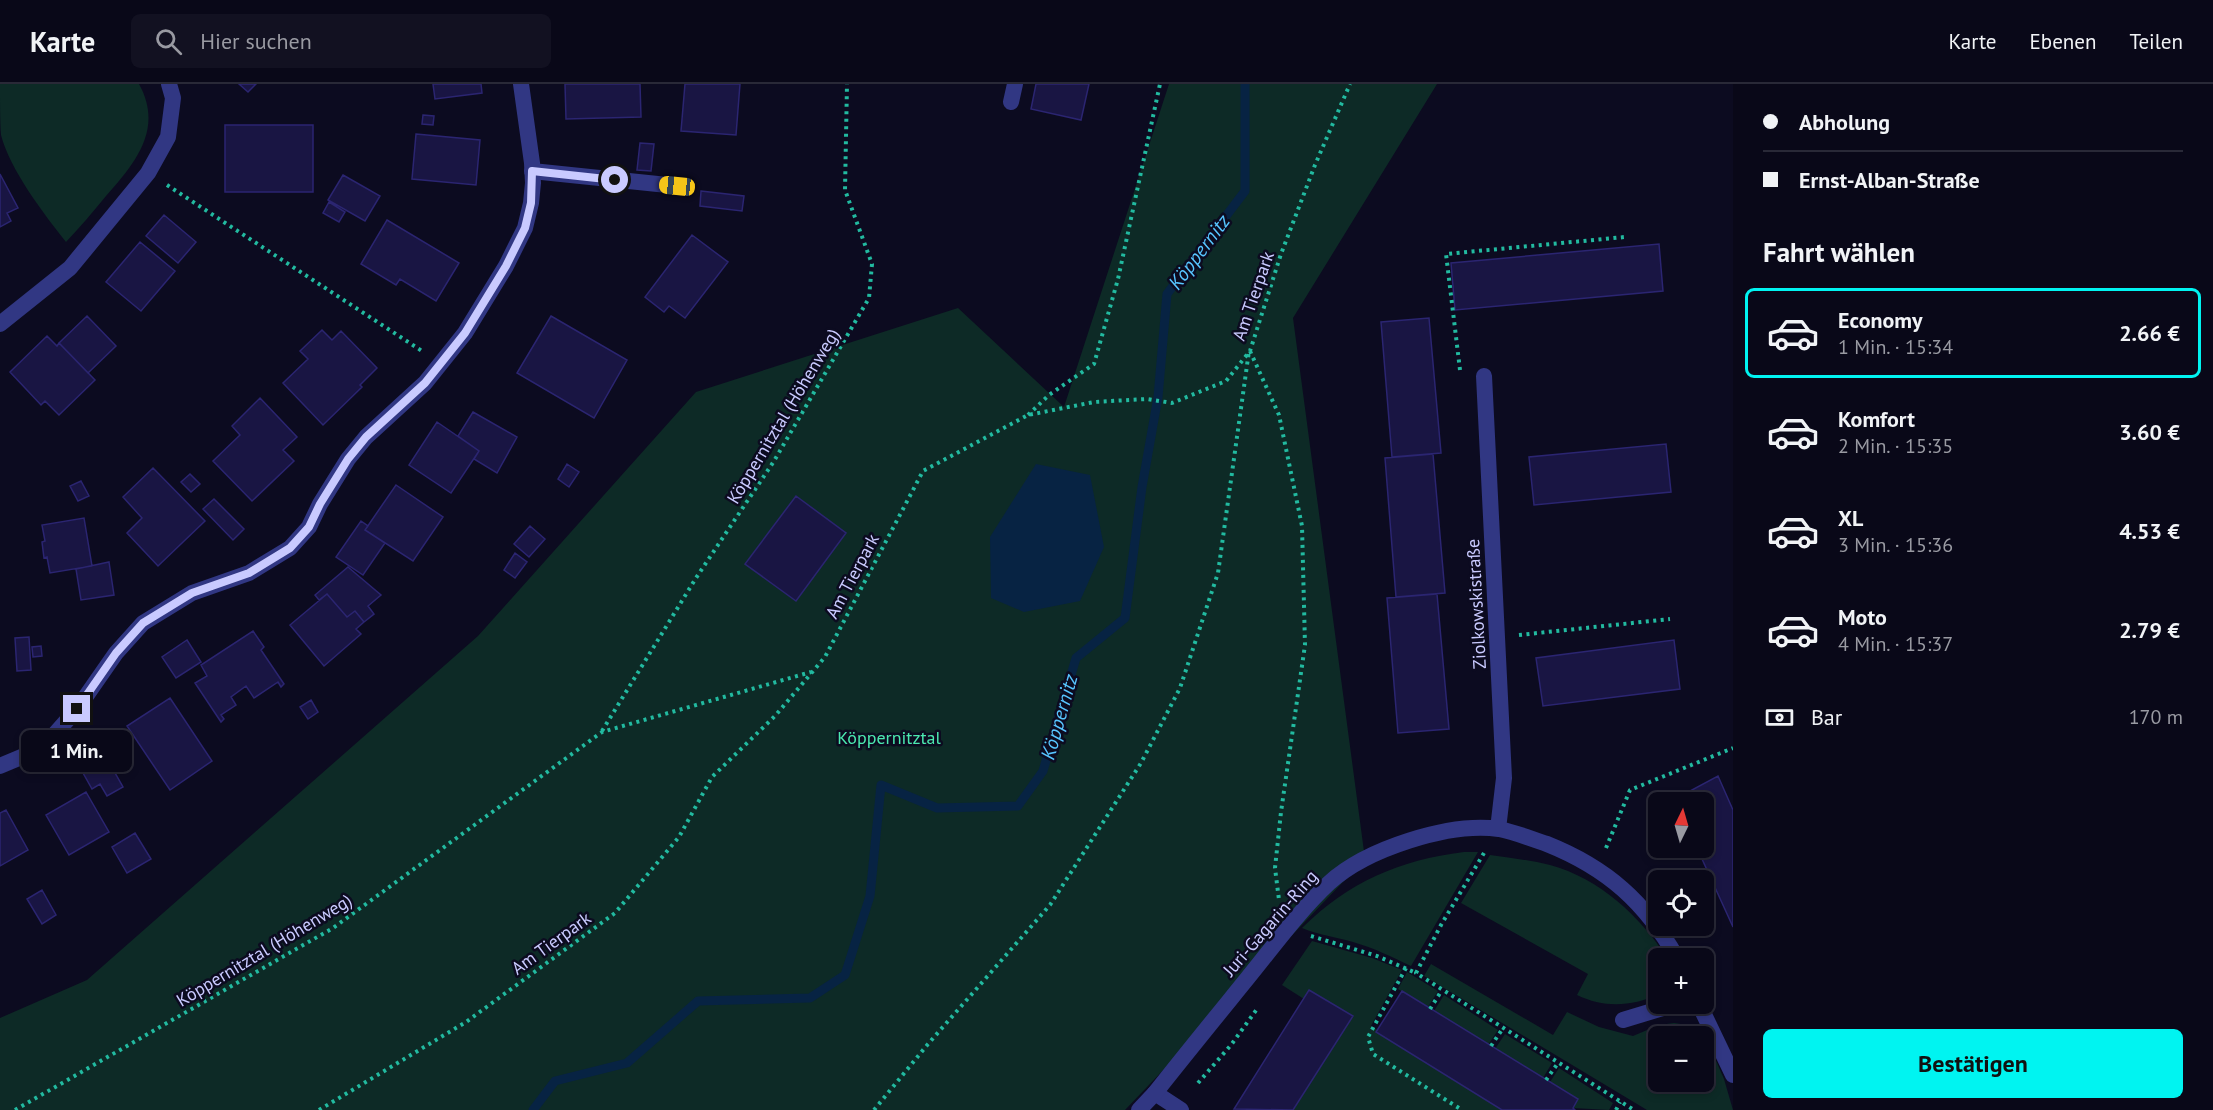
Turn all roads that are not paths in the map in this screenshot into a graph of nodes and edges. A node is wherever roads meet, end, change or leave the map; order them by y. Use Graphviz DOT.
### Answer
graph roads {
  1 [pos="169,84"];
  2 [pos="521,84"];
  3 [pos="1015,84"];
  4 [pos="1011,102"];
  5 [pos="532,171"];
  6 [pos="677,186"];
  7 [pos="0,324"];
  8 [pos="1484,376"];
  9 [pos="0,766"];
  10 [pos="1498,829"];
  11 [pos="1670,948"];
  12 [pos="1648,1012"];
  13 [pos="1704,1014"];
  14 [pos="1623,1020"];
  15 [pos="1733,1075"];
  16 [pos="1155,1093"];
  17 [pos="1139,1110"];
  18 [pos="1181,1110"];
  1 -- 7 [label="street"];
  2 -- 5 [label="street"];
  3 -- 4 [label="street"];
  5 -- 6 [label="street"];
  5 -- 9 [label="street"];
  8 -- 10 [label="street, Ziolkowskistraße"];
  10 -- 11 [label="street, Juri-Gagarin-Ring"];
  10 -- 16 [label="street, Juri-Gagarin-Ring"];
  12 -- 14 [label="street"];
  13 -- 15 [label="street"];
  16 -- 17 [label="street, Juri-Gagarin-Ring"];
  16 -- 18 [label="street"];
}
